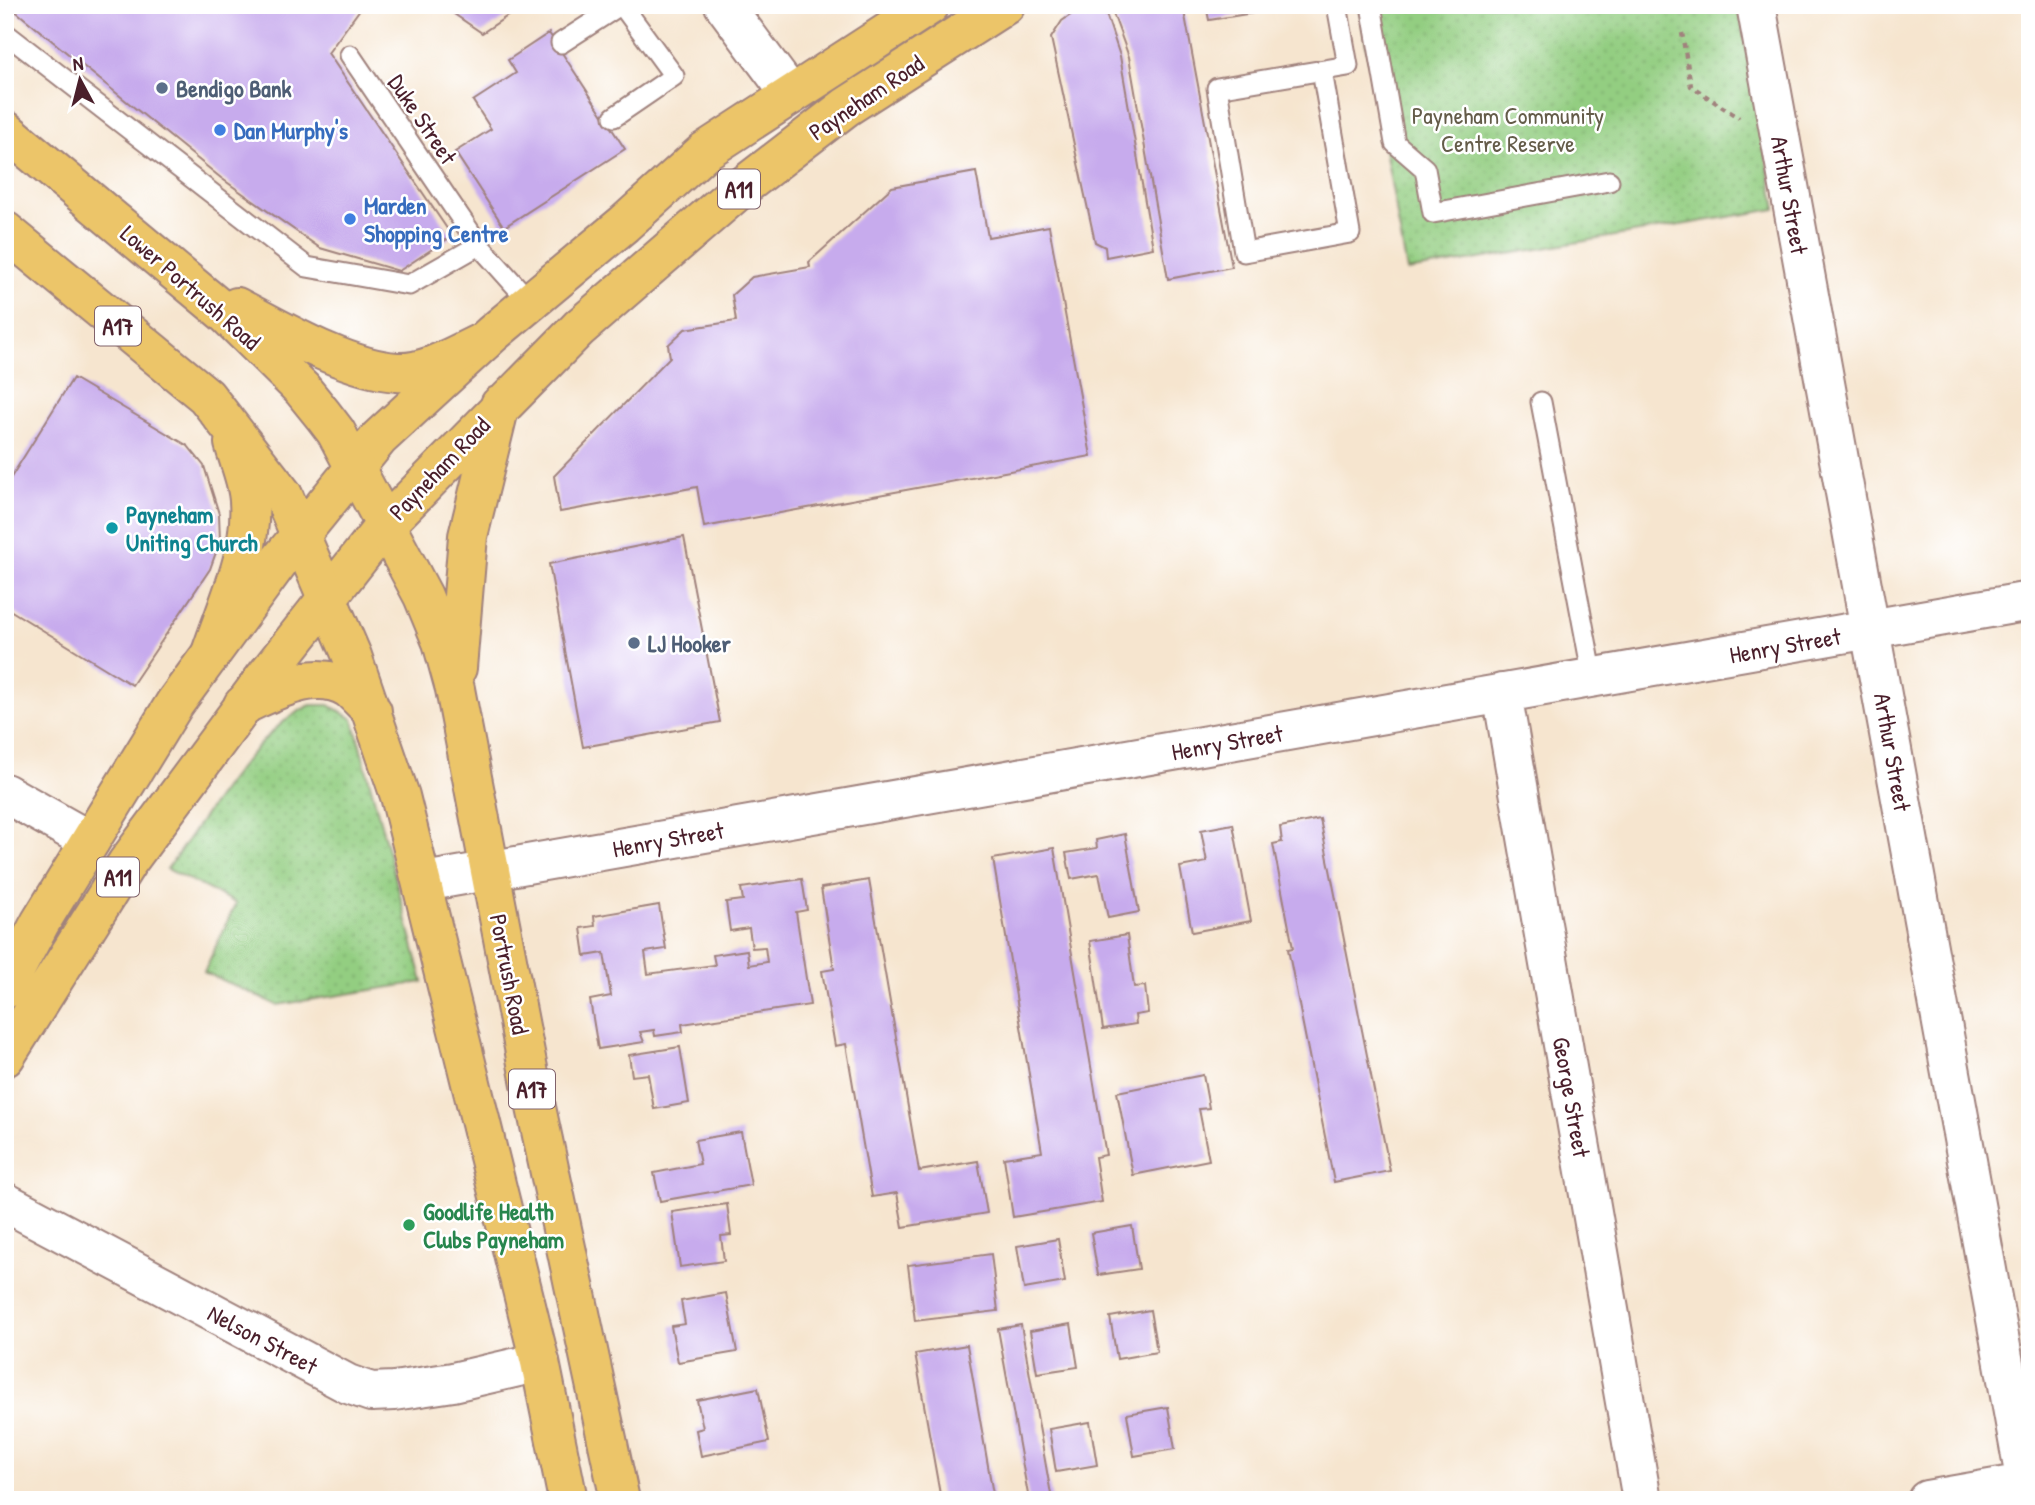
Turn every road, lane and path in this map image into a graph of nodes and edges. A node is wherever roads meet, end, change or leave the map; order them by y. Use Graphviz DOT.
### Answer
graph roads {
  1 [pos="621,5"];
  2 [pos="724,5"];
  3 [pos="930,5"];
  4 [pos="1004,5"];
  5 [pos="1337,5"];
  6 [pos="1371,5"];
  7 [pos="1756,5"];
  8 [pos="5,33"];
  9 [pos="1682,33"];
  10 [pos="561,43"];
  11 [pos="350,55"];
  12 [pos="1322,71"];
  13 [pos="791,95"];
  14 [pos="614,117"];
  15 [pos="1747,123"];
  16 [pos="5,130"];
  17 [pos="1609,181"];
  18 [pos="5,231"];
  19 [pos="479,244"];
  20 [pos="186,280"];
  21 [pos="531,303"];
  22 [pos="483,342"];
  23 [pos="1541,402"];
  24 [pos="500,405"];
  25 [pos="228,422"];
  26 [pos="353,466"];
  27 [pos="384,525"];
  28 [pos="300,535"];
  29 [pos="327,598"];
  30 [pos="2030,601"];
  31 [pos="1869,631"];
  32 [pos="211,653"];
  33 [pos="1593,678"];
  34 [pos="456,688"];
  35 [pos="1502,693"];
  36 [pos="243,705"];
  37 [pos="372,711"];
  38 [pos="5,793"];
  39 [pos="90,841"];
  40 [pos="491,870"];
  41 [pos="424,882"];
  42 [pos="5,989"];
  43 [pos="5,1057"];
  44 [pos="5,1202"];
  45 [pos="540,1362"];
  46 [pos="2028,1488"];
  47 [pos="568,1500"];
  48 [pos="620,1500"];
  49 [pos="1642,1500"];
  50 [pos="1927,1500"];
  1 -- 10 [label="lane"];
  1 -- 14 [label="lane"];
  2 -- 13 [label="street"];
  3 -- 13 [label="main road, Payneham Road / A11"];
  4 -- 24 [label="main road, Payneham Road / A11"];
  5 -- 12 [label="lane"];
  6 -- 17 [label="lane"];
  7 -- 31 [label="street, Arthur Street"];
  8 -- 19 [label="lane"];
  9 -- 15 [label="path"];
  11 -- 19 [label="lane, Duke Street"];
  12 -- 12 [label="lane"];
  13 -- 21 [label="main road, Payneham Road / A11"];
  16 -- 20 [label="main road, Lower Portrush Road / A17"];
  18 -- 25 [label="main road, A17"];
  19 -- 21 [label="lane, Duke Street"];
  20 -- 22 [label="main road"];
  20 -- 26 [label="main road, Lower Portrush Road / A17"];
  21 -- 22 [label="main road, Payneham Road / A11"];
  22 -- 26 [label="main road, Payneham Road / A11"];
  23 -- 33 [label="lane"];
  24 -- 27 [label="main road, Payneham Road / A11"];
  24 -- 34 [label="main road"];
  25 -- 28 [label="main road, A17"];
  25 -- 32 [label="main road"];
  26 -- 27 [label="main road, Portrush Road / A17"];
  26 -- 28 [label="main road, Payneham Road / A11"];
  27 -- 29 [label="main road, Payneham Road / A11"];
  27 -- 34 [label="main road, Portrush Road / A17"];
  28 -- 29 [label="main road, A17"];
  28 -- 32 [label="main road, Payneham Road / A11"];
  29 -- 36 [label="main road, Payneham Road / A11"];
  29 -- 37 [label="main road, A17"];
  30 -- 31 [label="street, Henry Street"];
  31 -- 33 [label="street, Henry Street"];
  31 -- 46 [label="street, Arthur Street"];
  32 -- 39 [label="main road, Payneham Road / A11"];
  33 -- 35 [label="street, Henry Street"];
  34 -- 40 [label="main road, Portrush Road / A17"];
  35 -- 40 [label="street, Henry Street"];
  35 -- 49 [label="street, George Street"];
  36 -- 37 [label="main road"];
  36 -- 43 [label="main road, Payneham Road / A11"];
  37 -- 41 [label="main road, A17"];
  38 -- 39 [label="street"];
  39 -- 42 [label="main road, Payneham Road / A11"];
  40 -- 41 [label="street, Henry Street"];
  40 -- 48 [label="main road, Portrush Road / A17"];
  41 -- 45 [label="main road, A17"];
  44 -- 45 [label="street, Nelson Street"];
  45 -- 47 [label="main road, A17"];
  46 -- 50 [label="street"];
}
